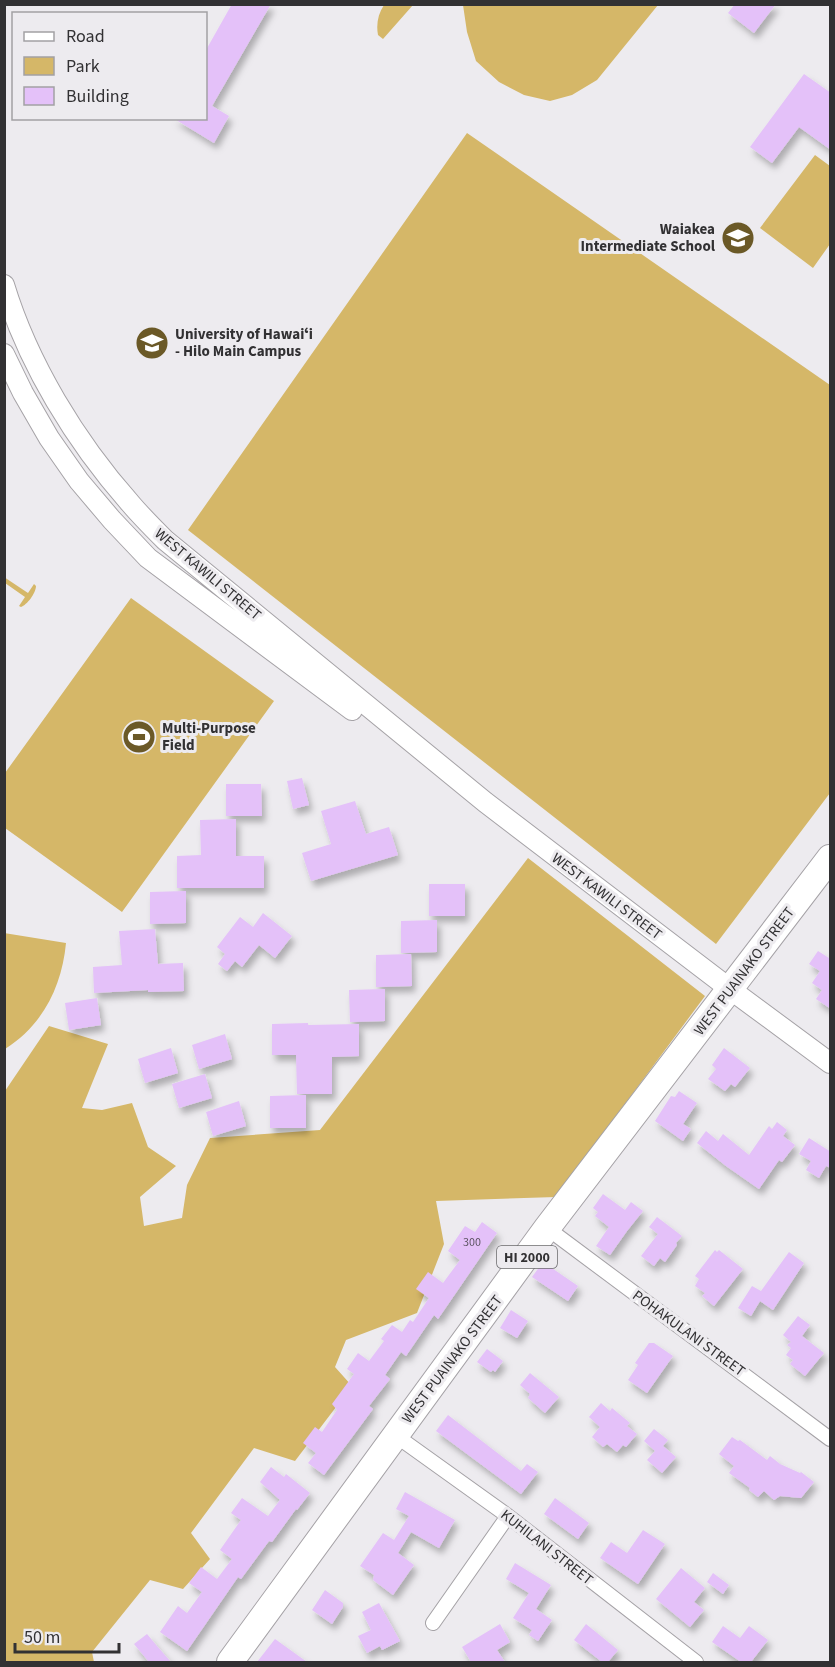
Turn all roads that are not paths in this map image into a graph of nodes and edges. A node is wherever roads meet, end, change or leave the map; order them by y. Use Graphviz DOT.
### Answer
graph roads {
  1 [pos="4,285"];
  2 [pos="4,354"];
  3 [pos="485,802"];
  4 [pos="831,858"];
  5 [pos="730,989"];
  6 [pos="831,1063"];
  7 [pos="547,1228"];
  8 [pos="396,1435"];
  9 [pos="831,1439"];
  10 [pos="508,1516"];
  11 [pos="433,1623"];
  12 [pos="681,1658"];
  13 [pos="230,1662"];
  14 [pos="696,1662"];
  1 -- 3 [label="street, WEST KAWILI STREET"];
  2 -- 3 [label="street, WEST KAWILI STREET"];
  3 -- 5 [label="street, WEST KAWILI STREET"];
  4 -- 5 [label="highway, WEST PUAINAKO STREET / HI 2000"];
  5 -- 6 [label="street, WEST KAWILI STREET"];
  5 -- 7 [label="highway, WEST PUAINAKO STREET / HI 2000"];
  7 -- 8 [label="highway, WEST PUAINAKO STREET / HI 2000"];
  7 -- 9 [label="street, POHAKULANI STREET"];
  8 -- 10 [label="street, KUHILANI STREET"];
  8 -- 13 [label="highway, WEST PUAINAKO STREET / HI 2000"];
  10 -- 11 [label="street"];
  10 -- 12 [label="street, KUHILANI STREET"];
  12 -- 14 [label="street, KUHILANI STREET"];
}
